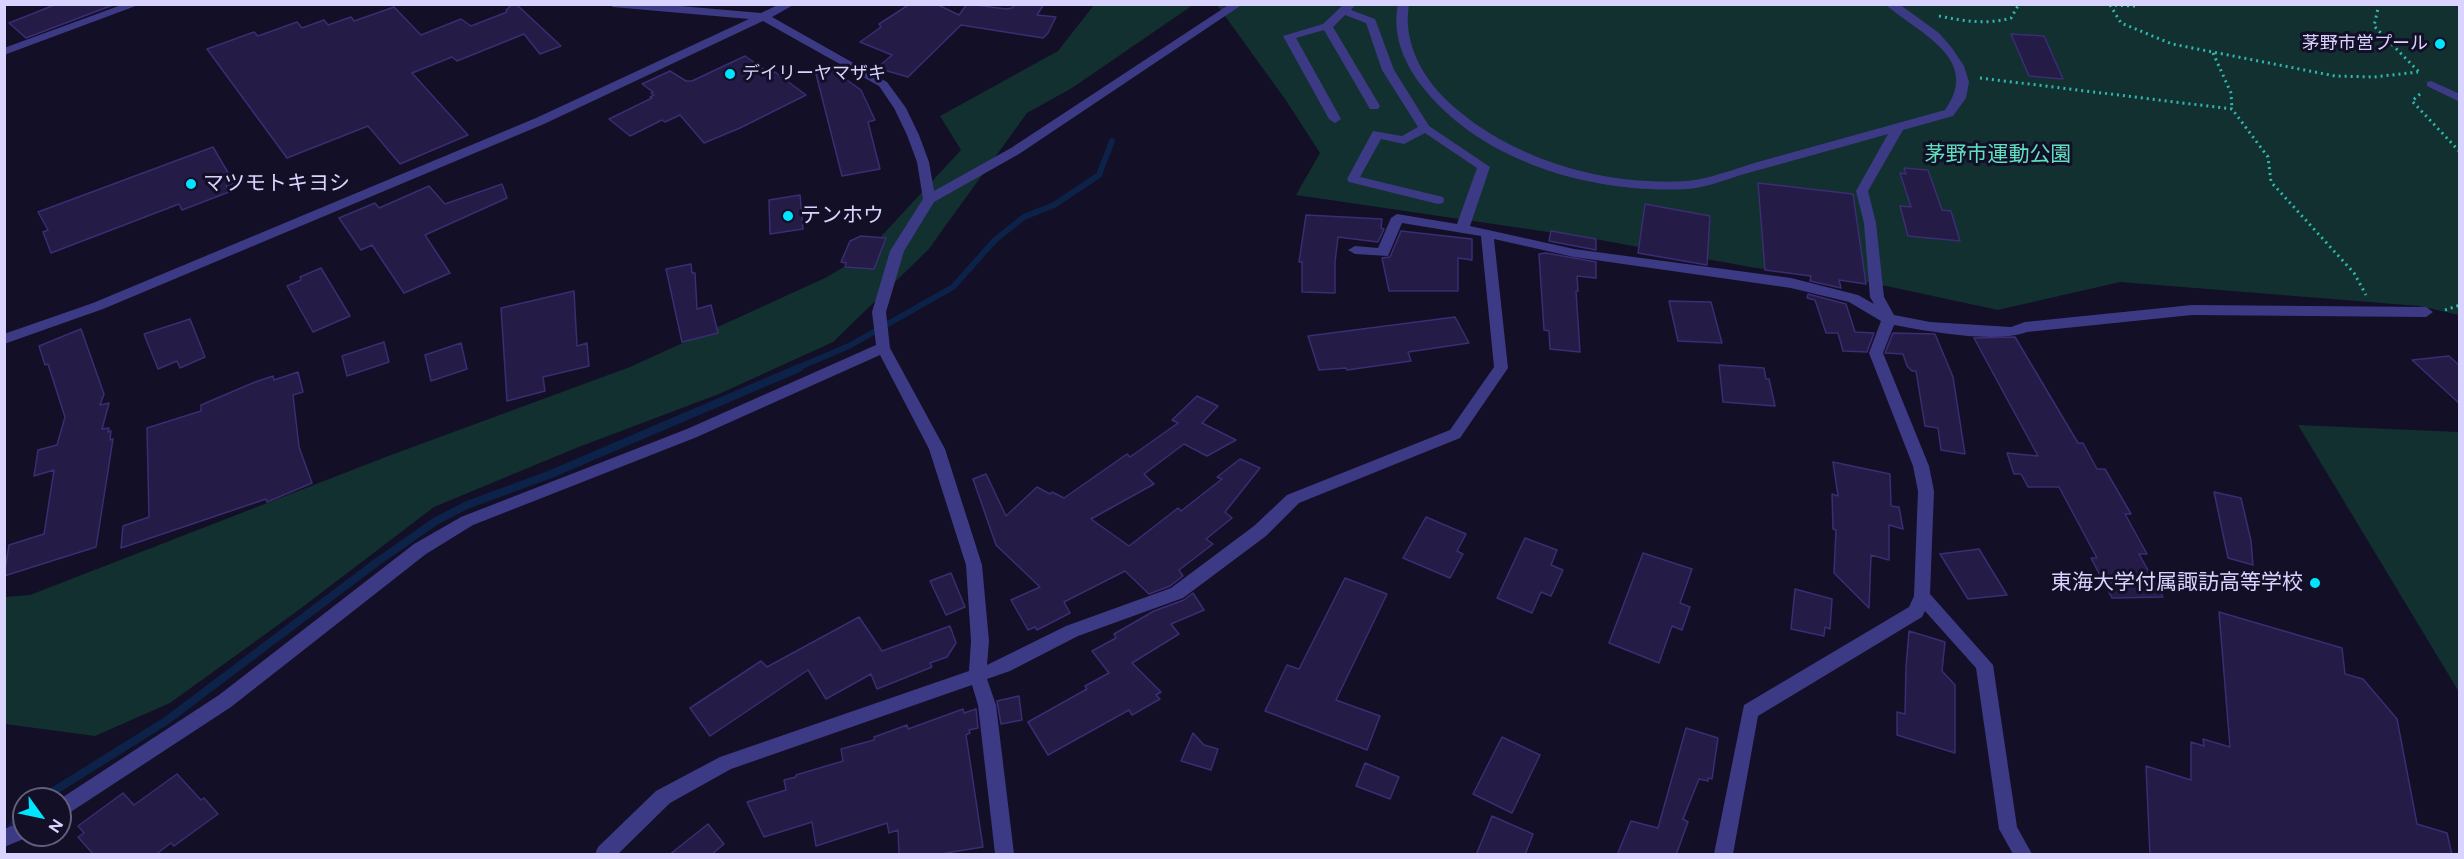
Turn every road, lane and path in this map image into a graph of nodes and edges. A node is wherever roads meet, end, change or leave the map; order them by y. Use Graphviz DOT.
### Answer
graph roads {
  1 [pos="136,4"];
  2 [pos="613,4"];
  3 [pos="790,4"];
  4 [pos="1238,4"];
  5 [pos="1404,4"];
  6 [pos="1890,4"];
  7 [pos="2019,4"];
  8 [pos="2141,4"];
  9 [pos="2379,4"];
  10 [pos="2109,5"];
  11 [pos="1348,8"];
  12 [pos="1929,13"];
  13 [pos="764,17"];
  14 [pos="1327,26"];
  15 [pos="4,52"];
  16 [pos="2213,53"];
  17 [pos="2418,72"];
  18 [pos="1962,76"];
  19 [pos="2430,84"];
  20 [pos="2460,99"];
  21 [pos="1374,106"];
  22 [pos="2232,109"];
  23 [pos="1335,119"];
  24 [pos="1425,128"];
  25 [pos="1897,129"];
  26 [pos="2460,152"];
  27 [pos="929,199"];
  28 [pos="1438,201"];
  29 [pos="1462,229"];
  30 [pos="1487,233"];
  31 [pos="1355,250"];
  32 [pos="2374,312"];
  33 [pos="2426,312"];
  34 [pos="1889,319"];
  35 [pos="4,339"];
  36 [pos="883,348"];
  37 [pos="1922,596"];
  38 [pos="977,674"];
  39 [pos="72,802"];
  40 [pos="605,855"];
  41 [pos="1005,855"];
  42 [pos="1723,855"];
  43 [pos="2023,855"];
  1 -- 15 [label="street"];
  2 -- 13 [label="street"];
  3 -- 13 [label="street"];
  4 -- 27 [label="street"];
  5 -- 25 [label="street"];
  6 -- 18 [label="street"];
  7 -- 12 [label="path"];
  8 -- 10 [label="path"];
  9 -- 17 [label="path"];
  10 -- 16 [label="path"];
  11 -- 14 [label="street"];
  11 -- 24 [label="street"];
  13 -- 27 [label="street"];
  13 -- 35 [label="street"];
  14 -- 21 [label="street"];
  14 -- 23 [label="street"];
  16 -- 17 [label="path"];
  16 -- 22 [label="path"];
  17 -- 19 [label="path"];
  18 -- 22 [label="path"];
  18 -- 25 [label="street"];
  19 -- 20 [label="street"];
  19 -- 26 [label="path"];
  22 -- 32 [label="path"];
  24 -- 28 [label="street"];
  24 -- 29 [label="street"];
  25 -- 34 [label="street"];
  27 -- 36 [label="street"];
  29 -- 30 [label="street"];
  29 -- 31 [label="street"];
  30 -- 34 [label="street"];
  30 -- 38 [label="street"];
  32 -- 33 [label="street"];
  32 -- 34 [label="street"];
  34 -- 37 [label="street"];
  36 -- 38 [label="street"];
  36 -- 39 [label="street"];
  37 -- 42 [label="street"];
  37 -- 43 [label="street"];
  38 -- 40 [label="street"];
  38 -- 41 [label="street"];
}
